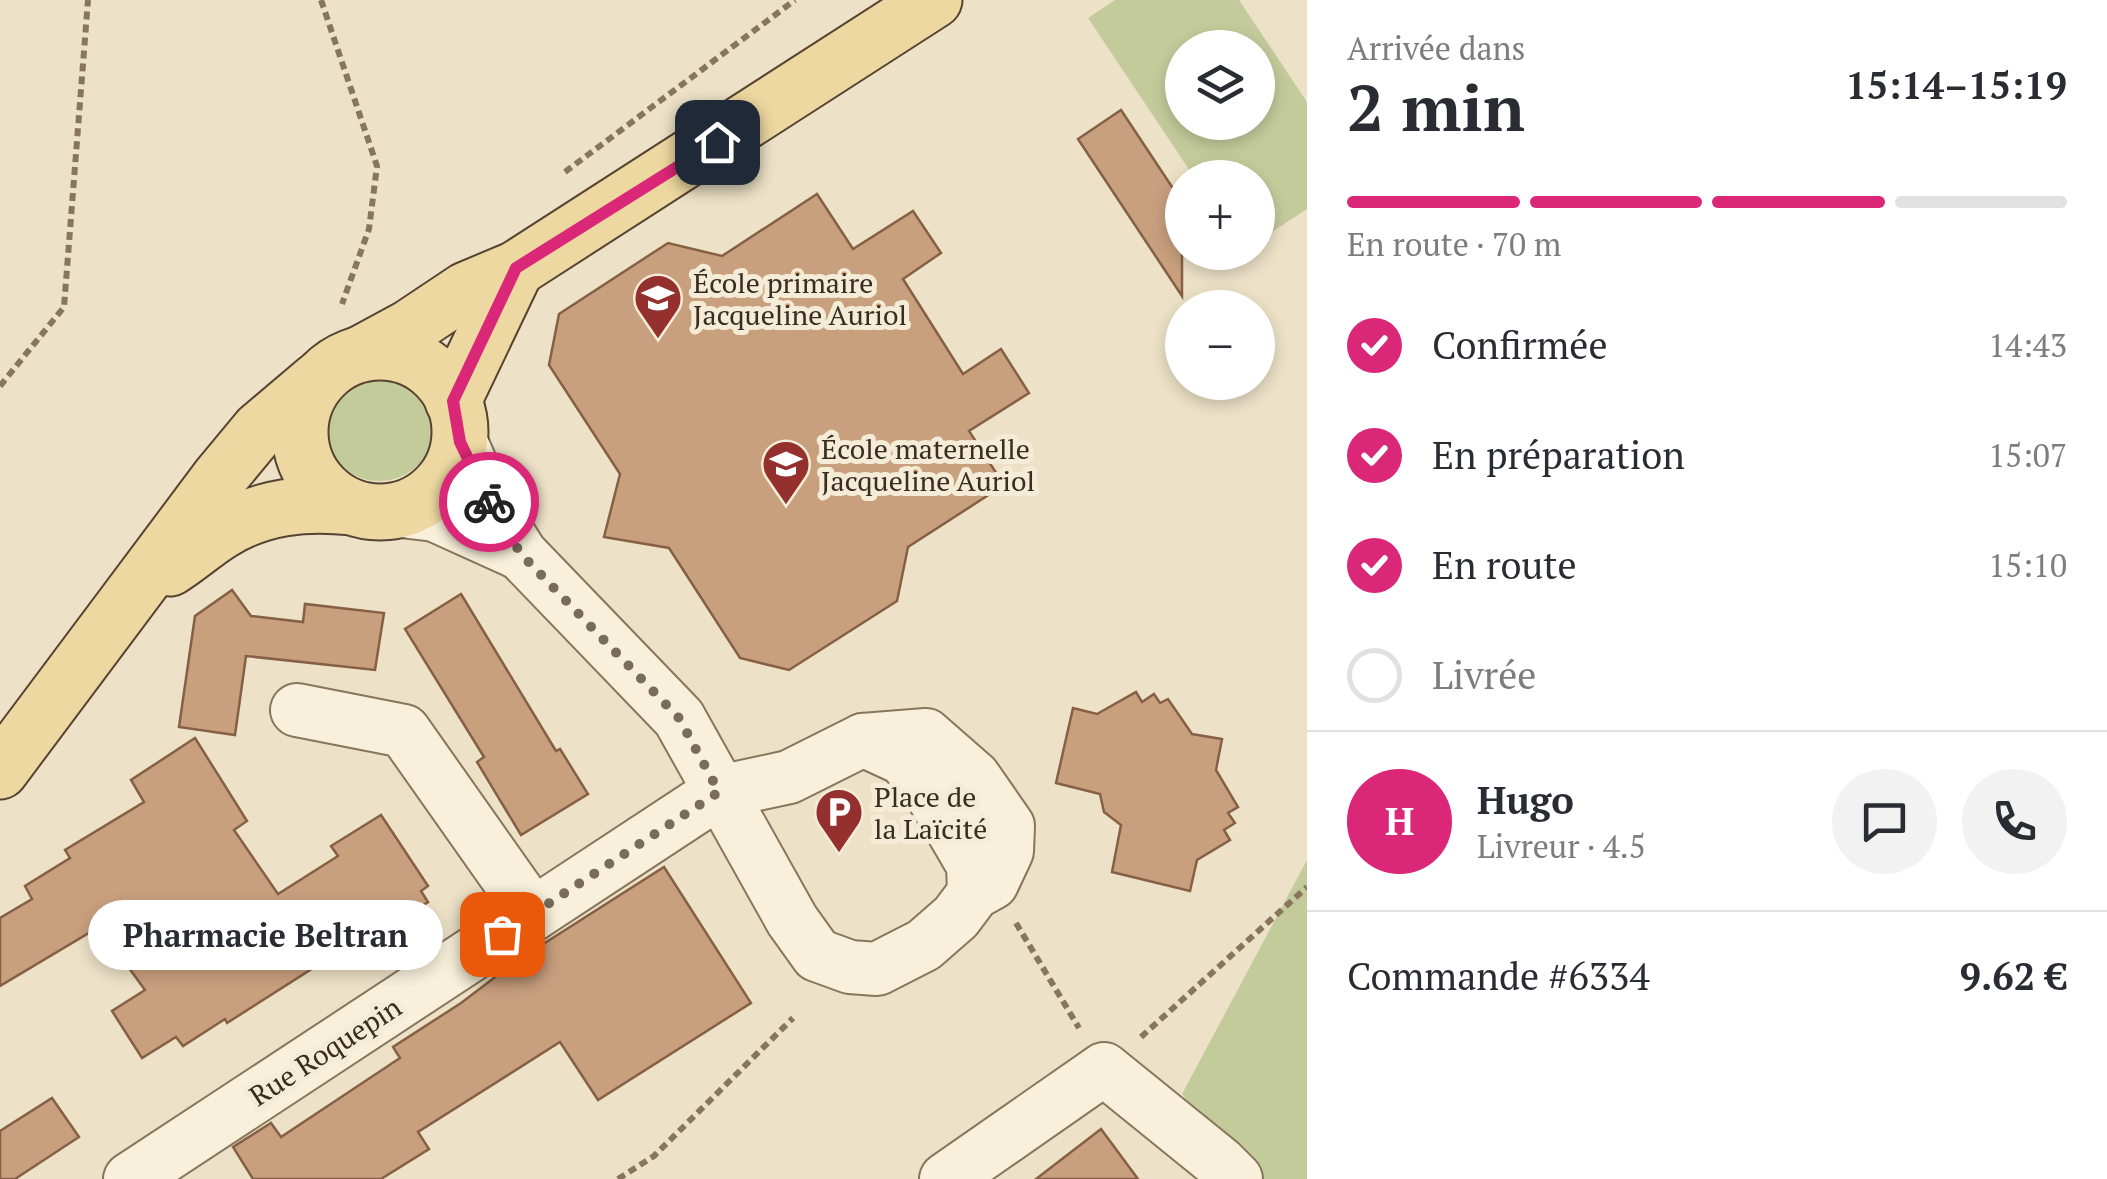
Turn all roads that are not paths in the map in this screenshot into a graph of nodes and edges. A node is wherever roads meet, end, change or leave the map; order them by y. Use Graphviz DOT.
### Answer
graph roads {
  1 [pos="934,0"];
  2 [pos="516,268"];
  3 [pos="338,350"];
  4 [pos="457,421"];
  5 [pos="372,508"];
  6 [pos="521,554"];
  7 [pos="138,588"];
  8 [pos="297,710"];
  9 [pos="0,771"];
  10 [pos="719,792"];
  11 [pos="533,914"];
  12 [pos="130,1179"];
  13 [pos="946,1179"];
  14 [pos="1236,1179"];
  1 -- 2 [label="main road"];
  2 -- 3 [label="main road"];
  2 -- 4 [label="main road"];
  3 -- 4 [label="main road"];
  3 -- 5 [label="main road"];
  3 -- 7 [label="main road"];
  4 -- 5 [label="main road"];
  4 -- 6 [label="street"];
  5 -- 6 [label="street"];
  5 -- 7 [label="main road"];
  6 -- 10 [label="street"];
  7 -- 9 [label="main road"];
  8 -- 11 [label="street"];
  10 -- 10 [label="street"];
  10 -- 11 [label="street, Rue Roquepin"];
  11 -- 12 [label="street, Rue Roquepin"];
  13 -- 14 [label="street"];
}
